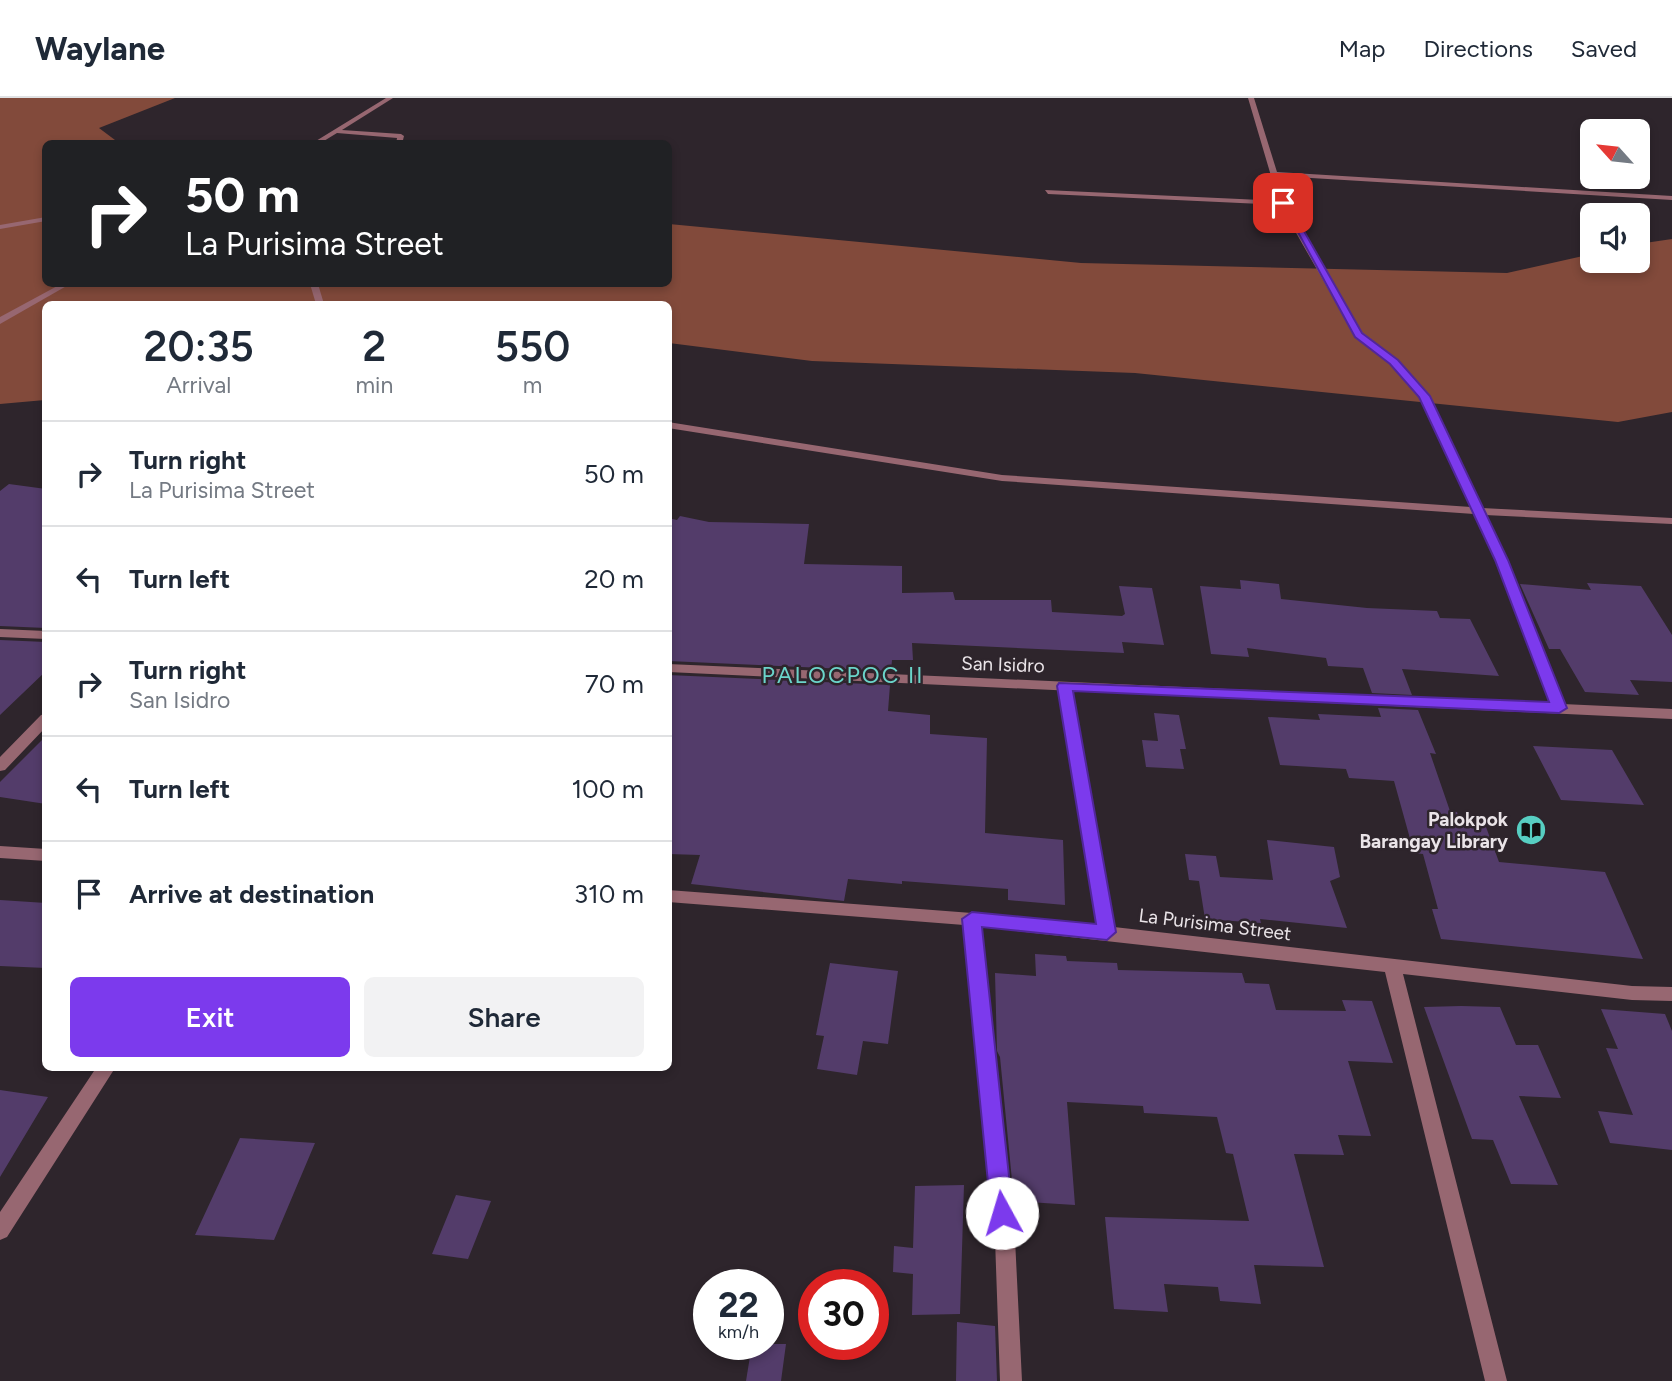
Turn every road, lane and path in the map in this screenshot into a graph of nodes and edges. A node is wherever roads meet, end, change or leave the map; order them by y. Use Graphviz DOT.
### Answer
graph roads {
  1 [pos="390,98"];
  2 [pos="1251,98"];
  3 [pos="334,131"];
  4 [pos="320,140"];
  5 [pos="400,140"];
  6 [pos="1277,174"];
  7 [pos="1048,192"];
  8 [pos="1672,198"];
  9 [pos="1283,203"];
  10 [pos="42,220"];
  11 [pos="0,227"];
  12 [pos="61,287"];
  13 [pos="0,321"];
  14 [pos="672,426"];
  15 [pos="1478,511"];
  16 [pos="1672,521"];
  17 [pos="0,633"];
  18 [pos="42,635"];
  19 [pos="672,668"];
  20 [pos="1065,686"];
  21 [pos="1559,708"];
  22 [pos="1672,714"];
  23 [pos="42,723"];
  24 [pos="0,766"];
  25 [pos="0,852"];
  26 [pos="42,855"];
  27 [pos="672,896"];
  28 [pos="972,919"];
  29 [pos="1107,932"];
  30 [pos="1392,965"];
  31 [pos="1672,994"];
  32 [pos="104,1071"];
  33 [pos="0,1230"];
  34 [pos="1011,1381"];
  35 [pos="1496,1381"];
  1 -- 3 [label="street"];
  2 -- 6 [label="street"];
  3 -- 4 [label="street"];
  3 -- 5 [label="street"];
  6 -- 8 [label="street"];
  6 -- 9 [label="street"];
  7 -- 9 [label="street"];
  9 -- 15 [label="street"];
  10 -- 11 [label="street"];
  12 -- 13 [label="street"];
  14 -- 15 [label="street"];
  15 -- 16 [label="street"];
  15 -- 21 [label="street"];
  17 -- 18 [label="street"];
  19 -- 20 [label="street, San Isidro"];
  20 -- 21 [label="street, San Isidro"];
  20 -- 29 [label="street"];
  21 -- 22 [label="street, San Isidro"];
  23 -- 24 [label="street"];
  25 -- 26 [label="street"];
  27 -- 28 [label="street, La Purisima Street"];
  28 -- 29 [label="street, La Purisima Street"];
  28 -- 34 [label="street"];
  29 -- 30 [label="street, La Purisima Street"];
  30 -- 31 [label="street, La Purisima Street"];
  30 -- 35 [label="street"];
  32 -- 33 [label="street"];
}
